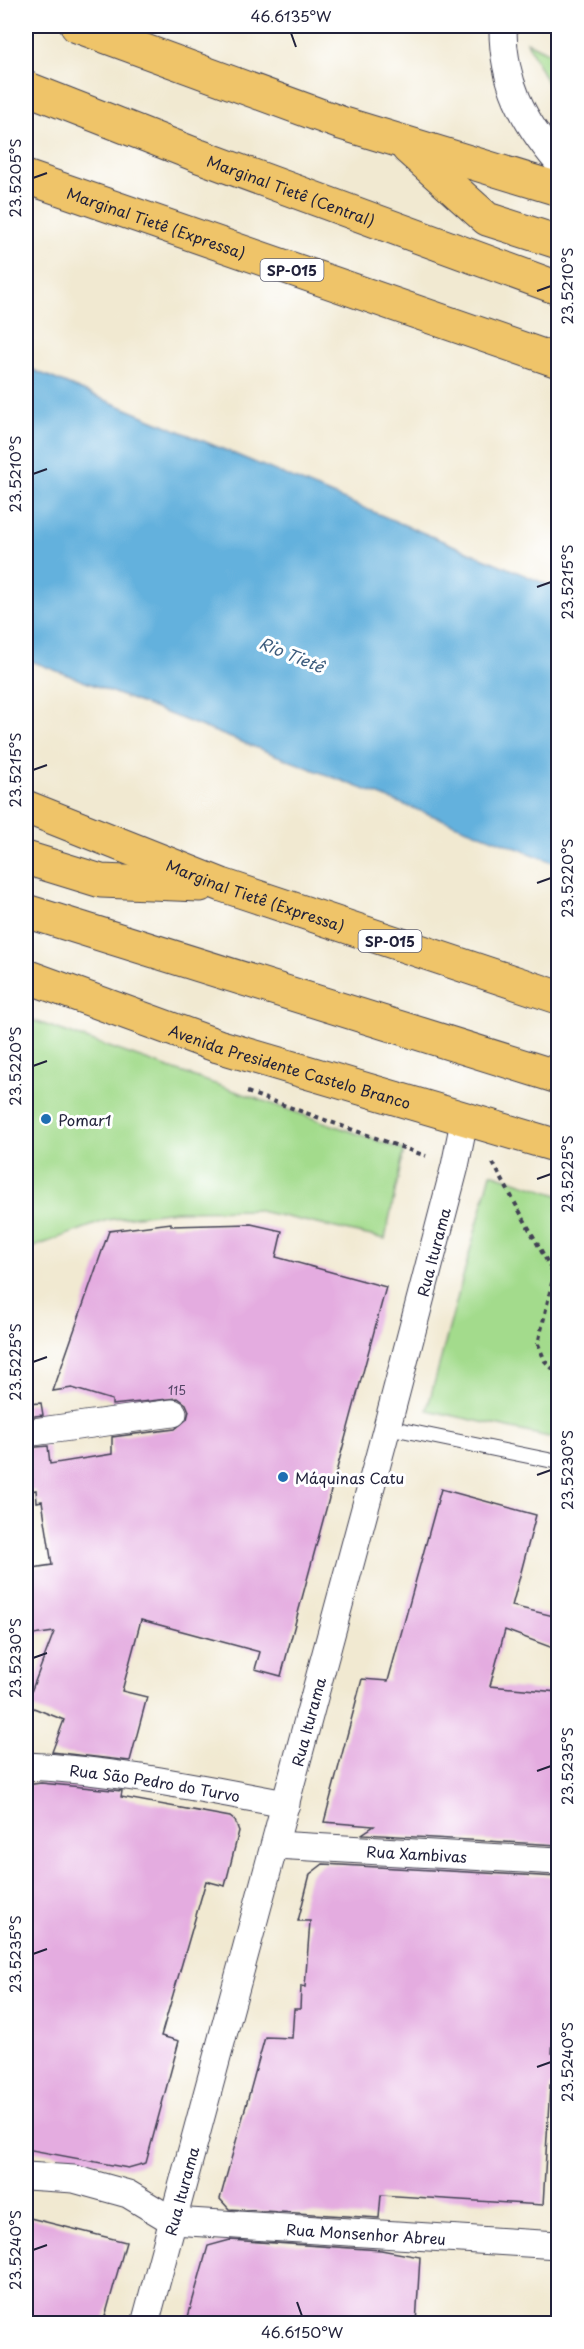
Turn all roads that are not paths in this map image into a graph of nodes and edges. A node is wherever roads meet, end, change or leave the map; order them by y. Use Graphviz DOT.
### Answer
graph roads {
  1 [pos="77,26"];
  2 [pos="503,26"];
  3 [pos="26,88"];
  4 [pos="400,141"];
  5 [pos="558,162"];
  6 [pos="26,177"];
  7 [pos="558,189"];
  8 [pos="558,242"];
  9 [pos="558,288"];
  10 [pos="558,361"];
  11 [pos="26,807"];
  12 [pos="26,858"];
  13 [pos="222,885"];
  14 [pos="26,911"];
  15 [pos="26,976"];
  16 [pos="558,997"];
  17 [pos="558,1077"];
  18 [pos="467,1118"];
  19 [pos="558,1146"];
  20 [pos="173,1413"];
  21 [pos="387,1427"];
  22 [pos="26,1433"];
  23 [pos="558,1462"];
  24 [pos="26,1766"];
  25 [pos="286,1804"];
  26 [pos="275,1845"];
  27 [pos="558,1862"];
  28 [pos="26,2176"];
  29 [pos="173,2221"];
  30 [pos="558,2245"];
  31 [pos="144,2324"];
  1 -- 4 [label="highway"];
  2 -- 5 [label="street"];
  3 -- 9 [label="highway, Marginal Tietê (Central)"];
  4 -- 7 [label="highway"];
  4 -- 8 [label="highway"];
  6 -- 10 [label="highway, Marginal Tietê (Expressa) / SP-015"];
  11 -- 13 [label="highway, Marginal Tietê (Expressa) / SP-015"];
  12 -- 13 [label="highway"];
  13 -- 16 [label="highway, Marginal Tietê (Expressa) / SP-015"];
  14 -- 17 [label="highway"];
  15 -- 18 [label="highway, Avenida Presidente Castelo Branco"];
  18 -- 19 [label="highway, Avenida Presidente Castelo Branco"];
  18 -- 21 [label="street, Rua Iturama"];
  20 -- 22 [label="street"];
  21 -- 23 [label="lane"];
  21 -- 25 [label="street, Rua Iturama"];
  24 -- 25 [label="street, Rua São Pedro do Turvo"];
  25 -- 26 [label="street, Rua Iturama"];
  26 -- 27 [label="street, Rua Xambivas"];
  26 -- 29 [label="street, Rua Iturama"];
  28 -- 29 [label="street"];
  29 -- 30 [label="street, Rua Monsenhor Abreu"];
  29 -- 31 [label="street, Rua Iturama"];
}
